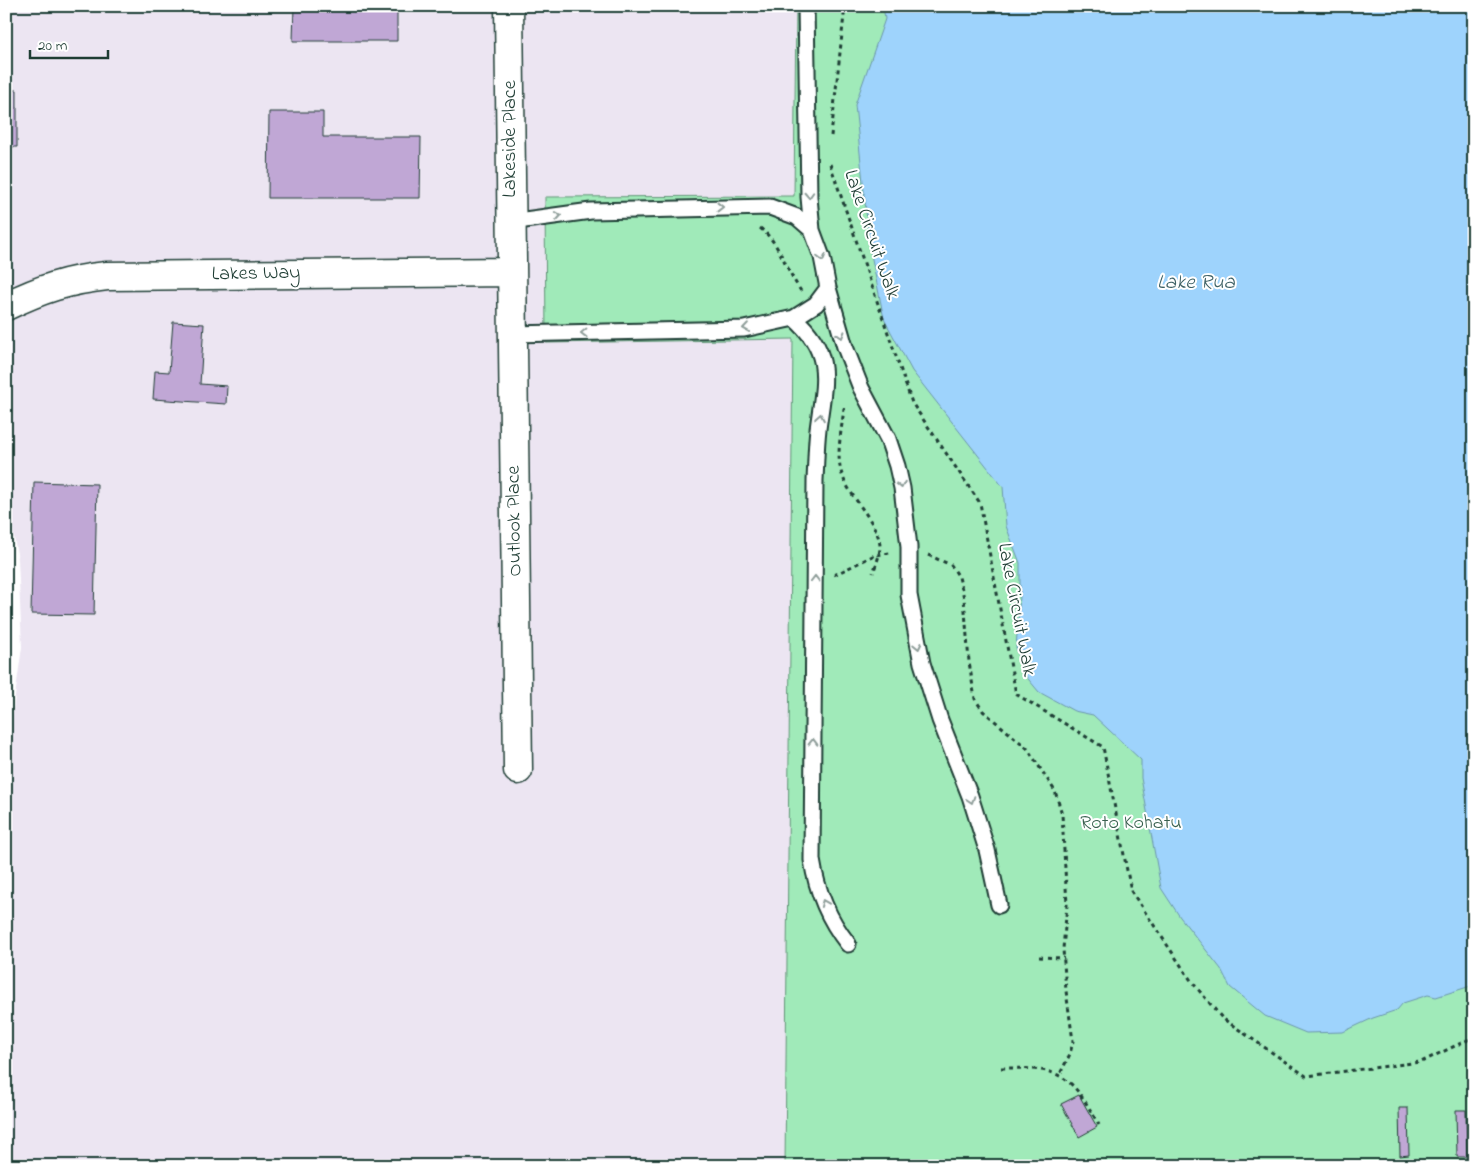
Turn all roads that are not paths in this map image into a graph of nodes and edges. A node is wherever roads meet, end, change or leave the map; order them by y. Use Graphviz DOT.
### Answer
graph roads {
  1 [pos="509,6"];
  2 [pos="806,6"];
  3 [pos="510,222"];
  4 [pos="812,230"];
  5 [pos="511,272"];
  6 [pos="828,288"];
  7 [pos="6,306"];
  8 [pos="794,318"];
  9 [pos="512,334"];
  10 [pos="518,770"];
  11 [pos="999,905"];
  12 [pos="848,944"];
  1 -- 3 [label="street, Lakeside Place"];
  2 -- 4 [label="lane, one-way"];
  3 -- 4 [label="lane, one-way"];
  3 -- 5 [label="street, Lakeside Place"];
  4 -- 6 [label="lane, one-way"];
  5 -- 7 [label="street, Lakes Way"];
  5 -- 9 [label="street, Outlook Place"];
  6 -- 8 [label="lane"];
  6 -- 11 [label="lane, one-way"];
  8 -- 9 [label="lane, one-way"];
  12 -- 8 [label="lane, one-way"];
  9 -- 10 [label="street, Outlook Place"];
}
